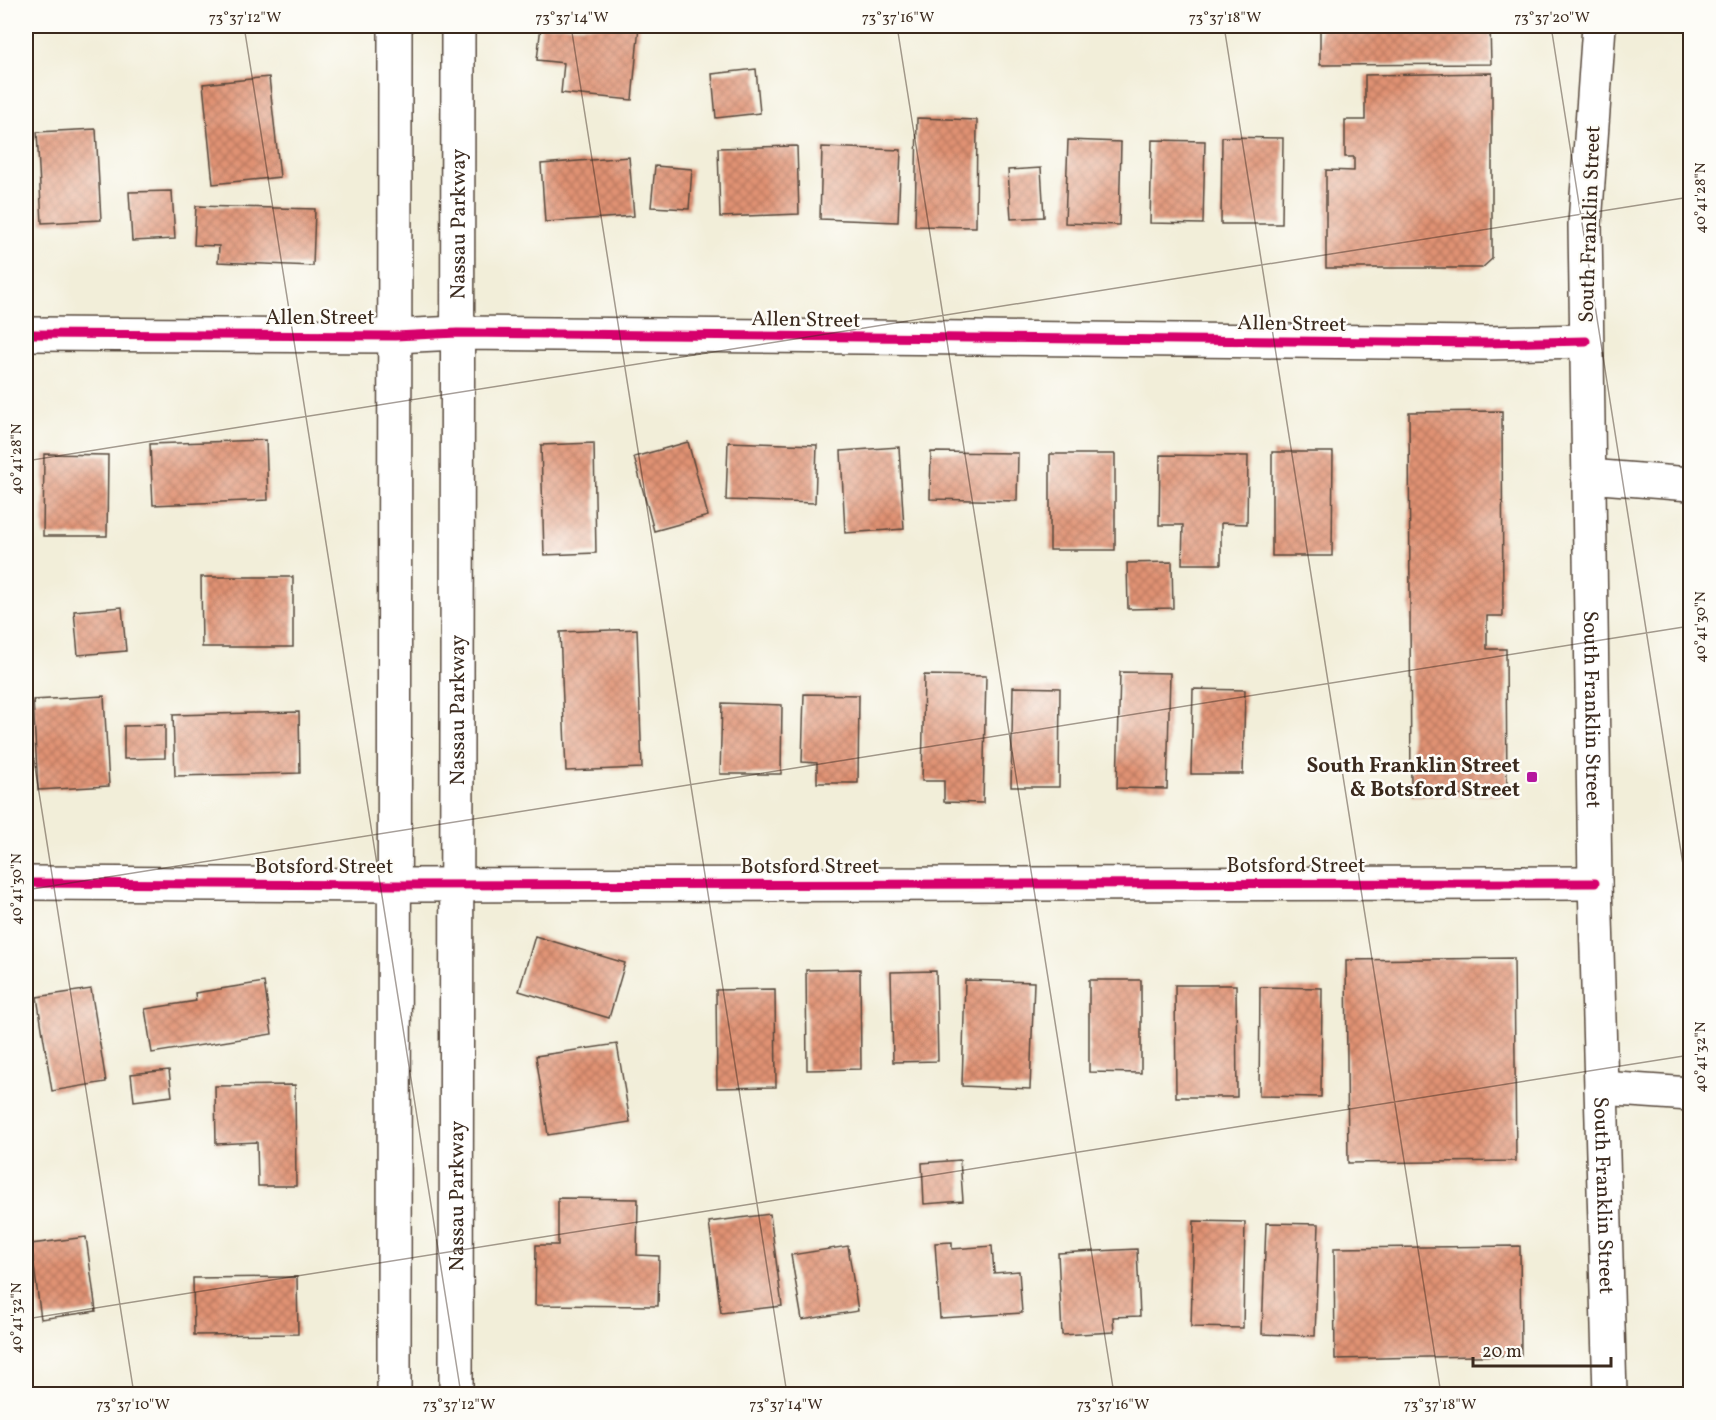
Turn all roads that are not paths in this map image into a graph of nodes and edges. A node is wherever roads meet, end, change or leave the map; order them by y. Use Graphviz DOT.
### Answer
graph roads {
  1 [pos="395,26"];
  2 [pos="458,26"];
  3 [pos="1599,26"];
  4 [pos="457,333"];
  5 [pos="26,334"];
  6 [pos="395,336"];
  7 [pos="1586,341"];
  8 [pos="1588,476"];
  9 [pos="1690,484"];
  10 [pos="26,883"];
  11 [pos="1595,883"];
  12 [pos="456,884"];
  13 [pos="395,885"];
  14 [pos="1601,1088"];
  15 [pos="1690,1094"];
  16 [pos="394,1395"];
  17 [pos="456,1395"];
  18 [pos="1610,1395"];
  1 -- 6 [label="street"];
  2 -- 4 [label="street, Nassau Parkway"];
  3 -- 7 [label="street, South Franklin Street"];
  4 -- 6 [label="street, Allen Street"];
  4 -- 7 [label="street, Allen Street"];
  4 -- 12 [label="street, Nassau Parkway"];
  5 -- 6 [label="street, Allen Street"];
  6 -- 13 [label="street"];
  7 -- 8 [label="street, South Franklin Street"];
  8 -- 9 [label="street"];
  8 -- 11 [label="street, South Franklin Street"];
  10 -- 13 [label="street, Botsford Street"];
  11 -- 12 [label="street, Botsford Street"];
  11 -- 14 [label="street, South Franklin Street"];
  12 -- 13 [label="street, Botsford Street"];
  12 -- 17 [label="street, Nassau Parkway"];
  13 -- 16 [label="street"];
  14 -- 15 [label="street"];
  14 -- 18 [label="street, South Franklin Street"];
}
